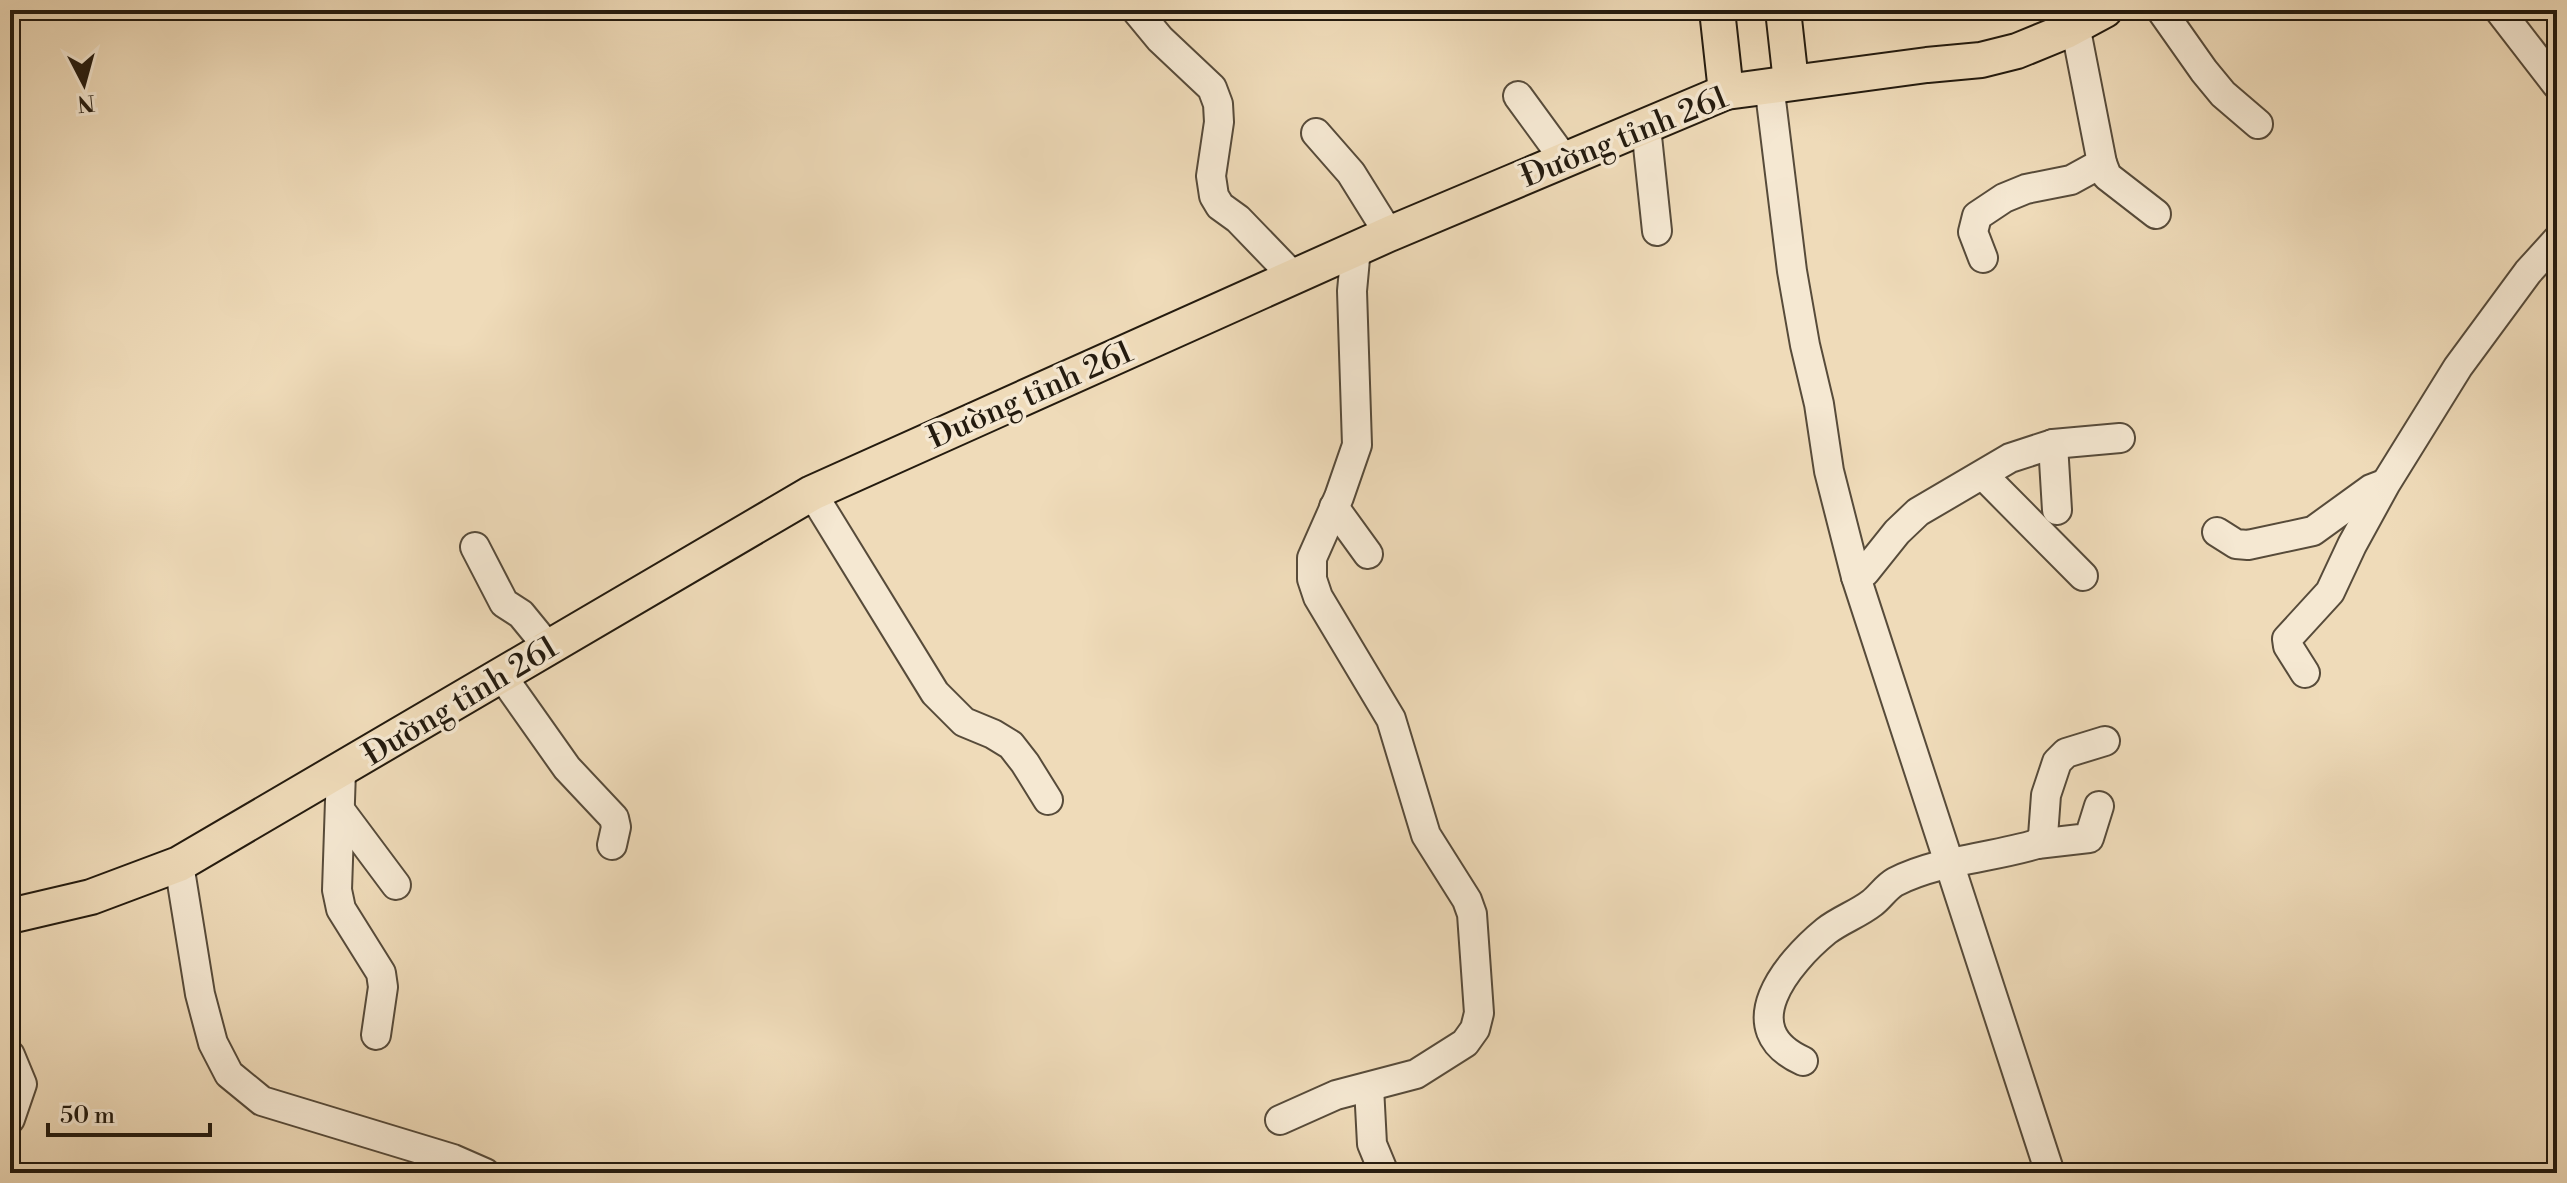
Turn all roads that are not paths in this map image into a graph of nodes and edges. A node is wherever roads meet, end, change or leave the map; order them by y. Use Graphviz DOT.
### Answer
graph roads {
  1 [pos="1136,10"];
  2 [pos="1717,10"];
  3 [pos="1783,10"];
  4 [pos="2161,10"];
  5 [pos="2499,10"];
  6 [pos="2090,18"];
  7 [pos="1780,83"];
  8 [pos="2557,85"];
  9 [pos="1726,92"];
  10 [pos="1518,96"];
  11 [pos="2258,124"];
  12 [pos="1646,127"];
  13 [pos="1316,133"];
  14 [pos="1564,159"];
  15 [pos="2102,163"];
  16 [pos="2156,214"];
  17 [pos="1657,231"];
  18 [pos="1389,234"];
  19 [pos="2557,240"];
  20 [pos="1356,248"];
  21 [pos="1983,258"];
  22 [pos="1293,276"];
  23 [pos="2120,438"];
  24 [pos="2053,444"];
  25 [pos="1983,475"];
  26 [pos="2386,483"];
  27 [pos="812,493"];
  28 [pos="1334,507"];
  29 [pos="2057,510"];
  30 [pos="2217,532"];
  31 [pos="475,547"];
  32 [pos="1368,554"];
  33 [pos="2083,576"];
  34 [pos="1856,577"];
  35 [pos="548,647"];
  36 [pos="2305,673"];
  37 [pos="502,676"];
  38 [pos="2105,741"];
  39 [pos="341,771"];
  40 [pos="1048,800"];
  41 [pos="2099,806"];
  42 [pos="340,810"];
  43 [pos="2037,844"];
  44 [pos="612,845"];
  45 [pos="1950,863"];
  46 [pos="179,864"];
  47 [pos="396,885"];
  48 [pos="10,916"];
  49 [pos="376,1035"];
  50 [pos="10,1055"];
  51 [pos="1803,1061"];
  52 [pos="1369,1087"];
  53 [pos="10,1119"];
  54 [pos="1280,1120"];
  55 [pos="485,1173"];
  56 [pos="1384,1173"];
  57 [pos="2050,1173"];
  1 -- 22 [label="street"];
  2 -- 9 [label="main road"];
  3 -- 7 [label="main road"];
  4 -- 11 [label="street"];
  5 -- 8 [label="street"];
  6 -- 7 [label="main road, Đường tỉnh 261"];
  6 -- 15 [label="street"];
  7 -- 9 [label="main road, Đường tỉnh 261"];
  7 -- 34 [label="street"];
  9 -- 12 [label="main road, Đường tỉnh 261"];
  10 -- 14 [label="street"];
  12 -- 14 [label="main road, Đường tỉnh 261"];
  12 -- 17 [label="street"];
  13 -- 18 [label="street"];
  14 -- 18 [label="main road, Đường tỉnh 261"];
  15 -- 16 [label="street"];
  15 -- 21 [label="street"];
  18 -- 20 [label="main road, Đường tỉnh 261"];
  19 -- 26 [label="street"];
  20 -- 22 [label="main road, Đường tỉnh 261"];
  20 -- 28 [label="street"];
  22 -- 27 [label="main road, Đường tỉnh 261"];
  23 -- 24 [label="street"];
  24 -- 25 [label="street"];
  24 -- 29 [label="street"];
  25 -- 33 [label="street"];
  25 -- 34 [label="street"];
  26 -- 30 [label="street"];
  26 -- 36 [label="street"];
  27 -- 35 [label="main road, Đường tỉnh 261"];
  27 -- 40 [label="street"];
  28 -- 32 [label="street"];
  28 -- 52 [label="street"];
  31 -- 35 [label="street"];
  34 -- 45 [label="street"];
  35 -- 37 [label="main road, Đường tỉnh 261"];
  37 -- 39 [label="main road, Đường tỉnh 261"];
  37 -- 44 [label="street"];
  38 -- 43 [label="street"];
  39 -- 42 [label="street"];
  39 -- 46 [label="main road, Đường tỉnh 261"];
  41 -- 43 [label="street"];
  42 -- 47 [label="street"];
  42 -- 49 [label="street"];
  43 -- 45 [label="street"];
  45 -- 51 [label="street"];
  45 -- 57 [label="street"];
  46 -- 48 [label="main road, Đường tỉnh 261"];
  46 -- 55 [label="street"];
  50 -- 53 [label="street"];
  52 -- 54 [label="street"];
  52 -- 56 [label="street"];
}
